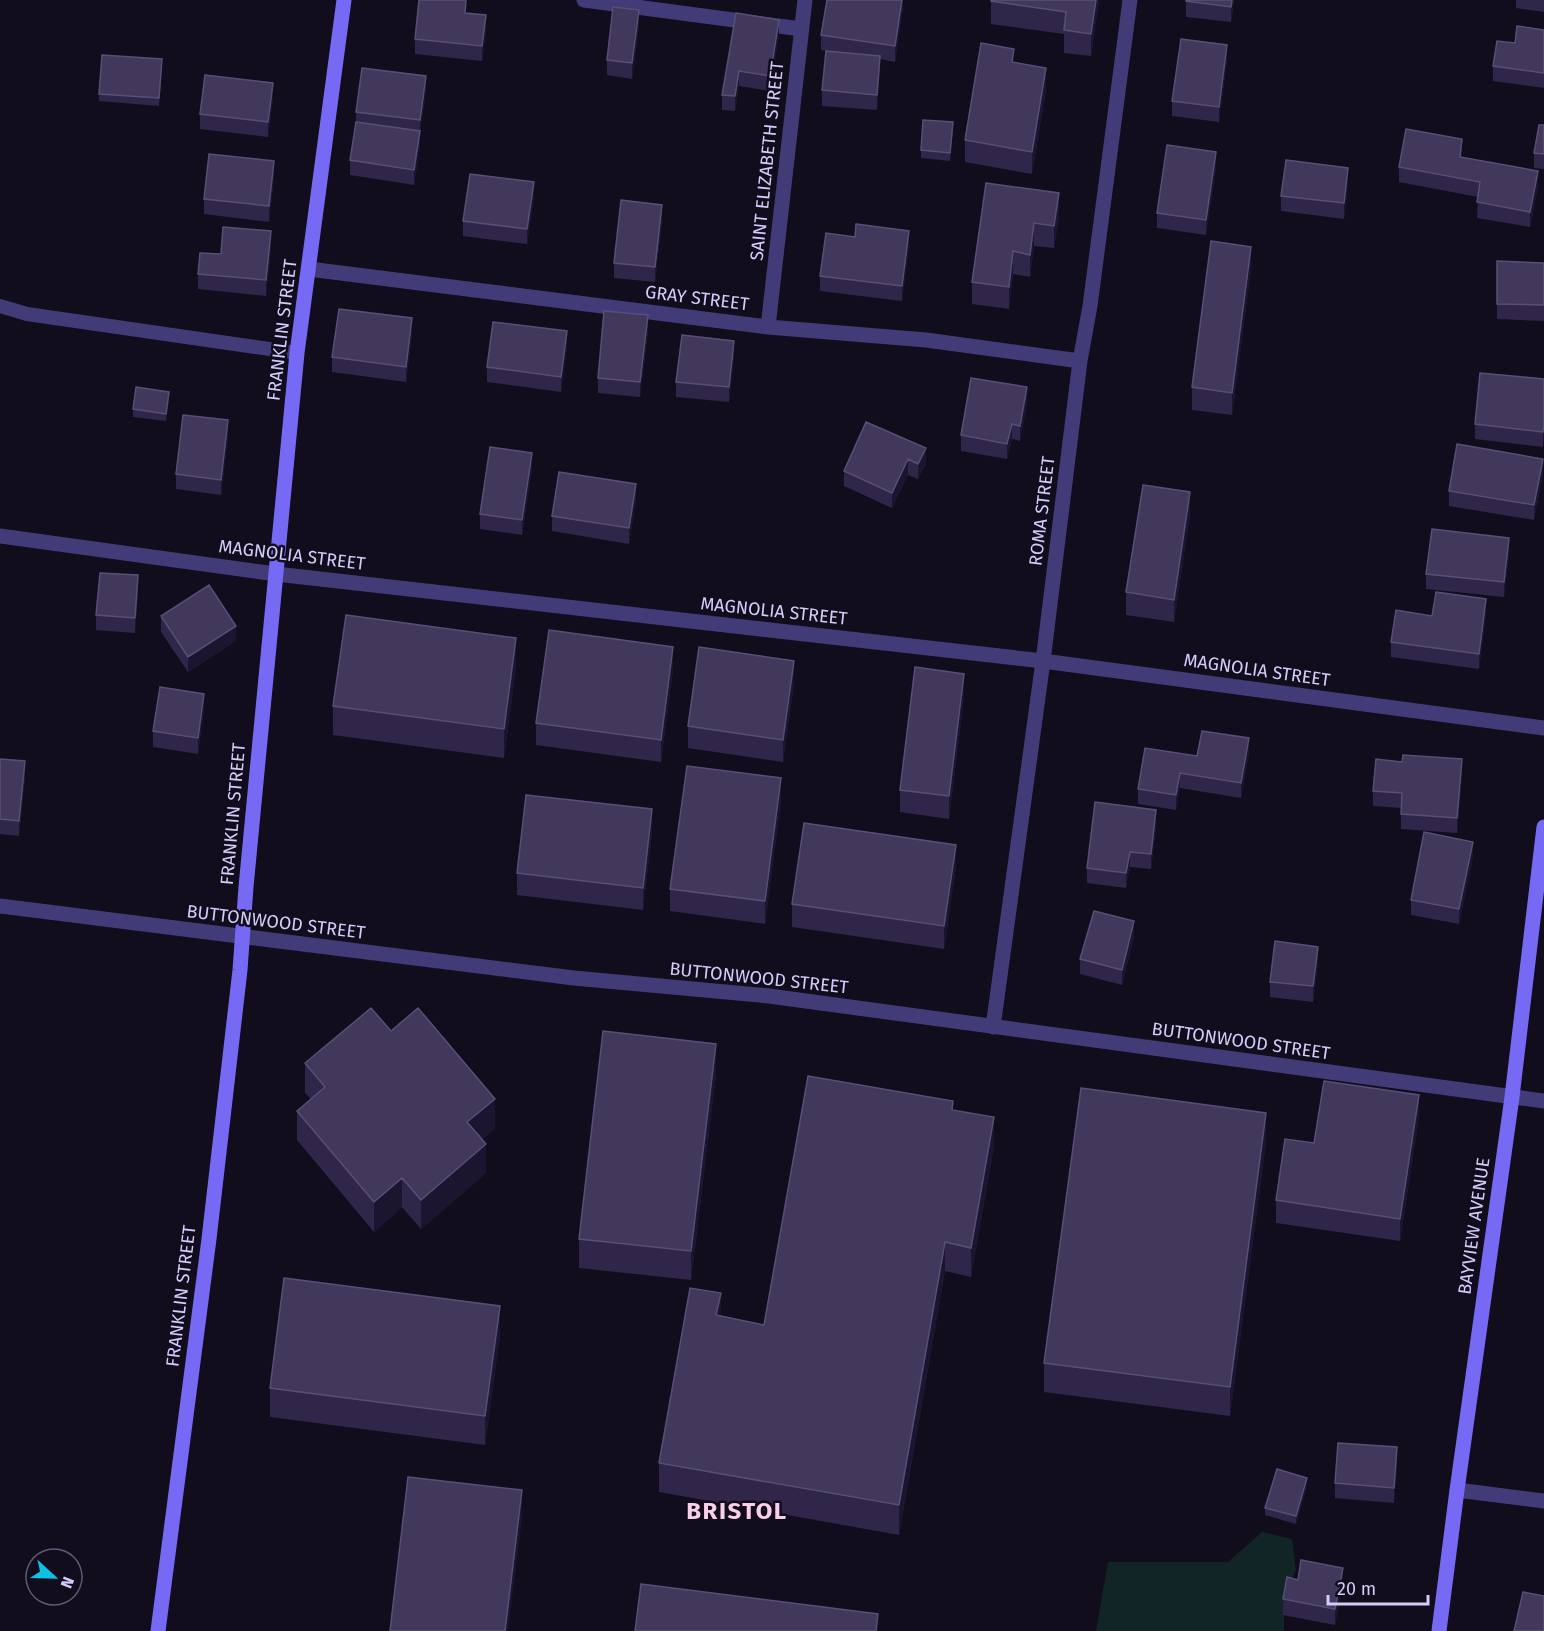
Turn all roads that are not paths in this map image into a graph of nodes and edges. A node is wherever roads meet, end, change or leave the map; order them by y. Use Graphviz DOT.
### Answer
graph roads {
  1 [pos="344,0"];
  2 [pos="584,0"];
  3 [pos="805,0"];
  4 [pos="1131,0"];
  5 [pos="801,29"];
  6 [pos="309,269"];
  7 [pos="0,306"];
  8 [pos="768,327"];
  9 [pos="297,353"];
  10 [pos="1080,361"];
  11 [pos="0,536"];
  12 [pos="276,574"];
  13 [pos="1043,661"];
  14 [pos="1544,728"];
  15 [pos="1544,827"];
  16 [pos="0,906"];
  17 [pos="242,938"];
  18 [pos="993,1027"];
  19 [pos="1512,1097"];
  20 [pos="1544,1101"];
  21 [pos="1457,1490"];
  22 [pos="1544,1501"];
  23 [pos="158,1631"];
  24 [pos="1439,1631"];
  1 -- 6 [label="street, FRANKLIN STREET"];
  2 -- 5 [label="street"];
  3 -- 5 [label="street, SAINT ELIZABETH STREET"];
  4 -- 10 [label="street, ROMA STREET"];
  5 -- 8 [label="street, SAINT ELIZABETH STREET"];
  6 -- 8 [label="street, GRAY STREET"];
  6 -- 9 [label="street, FRANKLIN STREET"];
  7 -- 9 [label="lane"];
  8 -- 10 [label="street, GRAY STREET"];
  9 -- 12 [label="street, FRANKLIN STREET"];
  10 -- 13 [label="street, ROMA STREET"];
  11 -- 12 [label="street, MAGNOLIA STREET"];
  12 -- 13 [label="street, MAGNOLIA STREET"];
  12 -- 17 [label="street, FRANKLIN STREET"];
  13 -- 14 [label="street, MAGNOLIA STREET"];
  13 -- 18 [label="street, ROMA STREET"];
  15 -- 19 [label="street, BAYVIEW AVENUE"];
  16 -- 17 [label="street, BUTTONWOOD STREET"];
  17 -- 18 [label="street, BUTTONWOOD STREET"];
  17 -- 23 [label="street, FRANKLIN STREET"];
  18 -- 19 [label="street, BUTTONWOOD STREET"];
  19 -- 20 [label="street, BUTTONWOOD STREET"];
  19 -- 21 [label="street, BAYVIEW AVENUE"];
  21 -- 22 [label="street"];
  21 -- 24 [label="street, BAYVIEW AVENUE"];
}
